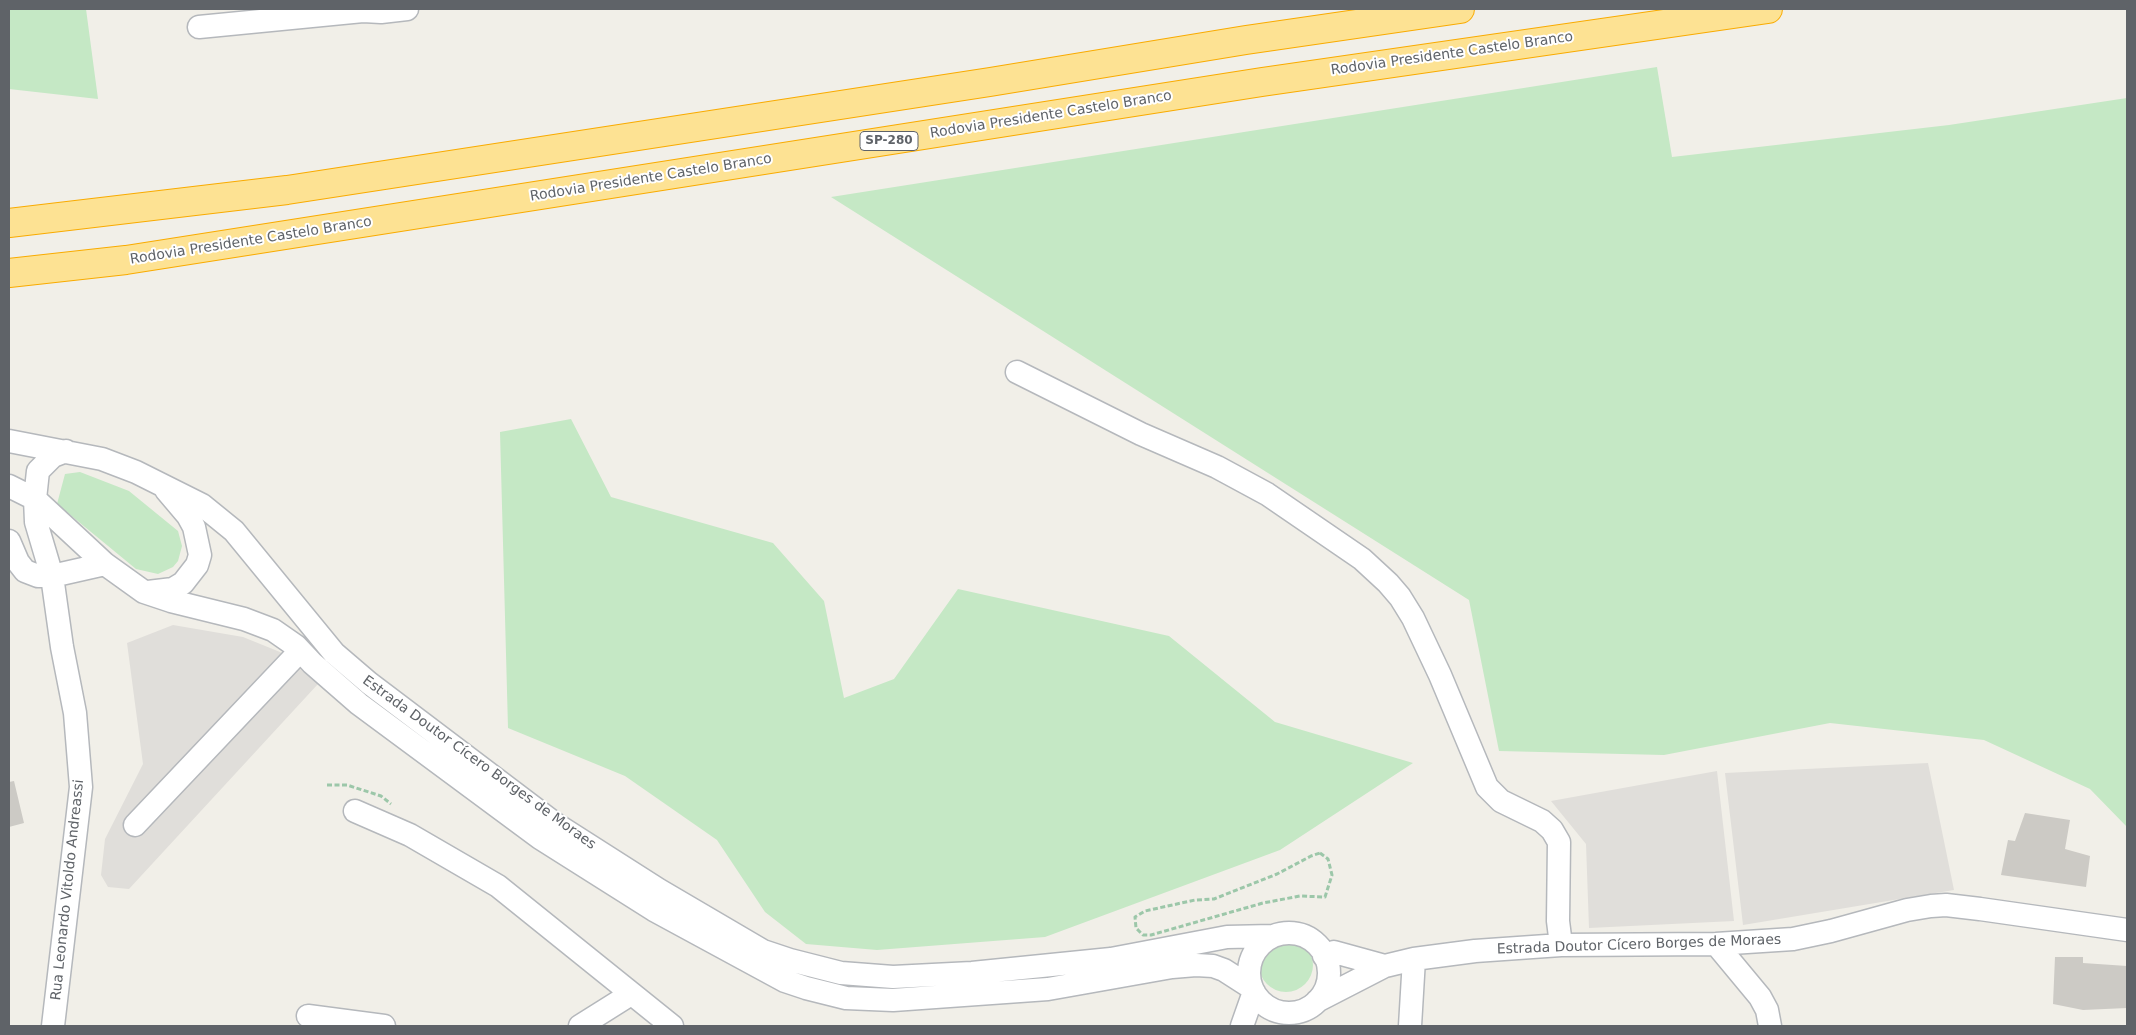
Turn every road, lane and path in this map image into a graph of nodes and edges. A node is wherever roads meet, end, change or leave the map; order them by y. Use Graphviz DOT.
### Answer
graph roads {
  1 [pos="407,9"];
  2 [pos="1460,9"];
  3 [pos="1768,9"];
  4 [pos="381,10"];
  5 [pos="199,27"];
  6 [pos="9,223"];
  7 [pos="9,273"];
  8 [pos="1017,372"];
  9 [pos="9,441"];
  10 [pos="66,451"];
  11 [pos="162,485"];
  12 [pos="9,486"];
  13 [pos="36,499"];
  14 [pos="9,541"];
  15 [pos="105,564"];
  16 [pos="52,576"];
  17 [pos="144,592"];
  18 [pos="300,651"];
  19 [pos="354,811"];
  20 [pos="135,825"];
  21 [pos="1325,897"];
  22 [pos="2127,930"];
  23 [pos="1272,936"];
  24 [pos="1716,944"];
  25 [pos="1561,945"];
  26 [pos="1324,956"];
  27 [pos="1414,959"];
  28 [pos="1385,966"];
  29 [pos="1253,990"];
  30 [pos="631,994"];
  31 [pos="1317,1001"];
  32 [pos="1294,1012"];
  33 [pos="308,1016"];
  34 [pos="53,1026"];
  35 [pos="384,1026"];
  36 [pos="580,1026"];
  37 [pos="672,1026"];
  38 [pos="1242,1026"];
  39 [pos="1267,1026"];
  40 [pos="1410,1026"];
  41 [pos="1770,1026"];
  1 -- 4 [label="street"];
  2 -- 6 [label="highway"];
  3 -- 7 [label="highway, Rodovia Presidente Castelo Branco / SP-280"];
  4 -- 5 [label="street"];
  8 -- 25 [label="street"];
  9 -- 10 [label="street, Estrada Doutor Cícero Borges de Moraes"];
  10 -- 11 [label="street, Estrada Doutor Cícero Borges de Moraes"];
  10 -- 13 [label="street, Rua Leonardo Vitoldo Andreassi"];
  11 -- 17 [label="street"];
  11 -- 23 [label="street, Estrada Doutor Cícero Borges de Moraes"];
  12 -- 13 [label="street, Estrada Doutor Cícero Borges de Moraes"];
  13 -- 15 [label="street, Estrada Doutor Cícero Borges de Moraes"];
  13 -- 16 [label="street, Rua Leonardo Vitoldo Andreassi"];
  14 -- 16 [label="street"];
  15 -- 16 [label="street"];
  15 -- 17 [label="street, Estrada Doutor Cícero Borges de Moraes"];
  16 -- 34 [label="street, Rua Leonardo Vitoldo Andreassi"];
  17 -- 18 [label="street, Estrada Doutor Cícero Borges de Moraes"];
  18 -- 20 [label="street"];
  18 -- 29 [label="street, Estrada Doutor Cícero Borges de Moraes"];
  19 -- 30 [label="street"];
  21 -- 21 [label="path"];
  22 -- 24 [label="street, Estrada Doutor Cícero Borges de Moraes"];
  23 -- 26 [label="street"];
  23 -- 29 [label="street"];
  24 -- 25 [label="street, Estrada Doutor Cícero Borges de Moraes"];
  24 -- 41 [label="street"];
  25 -- 27 [label="street, Estrada Doutor Cícero Borges de Moraes"];
  26 -- 28 [label="street, Estrada Doutor Cícero Borges de Moraes"];
  26 -- 31 [label="street"];
  27 -- 28 [label="street, Estrada Doutor Cícero Borges de Moraes"];
  27 -- 40 [label="street"];
  28 -- 31 [label="street, Estrada Doutor Cícero Borges de Moraes"];
  29 -- 32 [label="street"];
  29 -- 38 [label="street"];
  30 -- 36 [label="street"];
  30 -- 37 [label="street"];
  31 -- 32 [label="street"];
  32 -- 39 [label="street"];
  33 -- 35 [label="street"];
}
